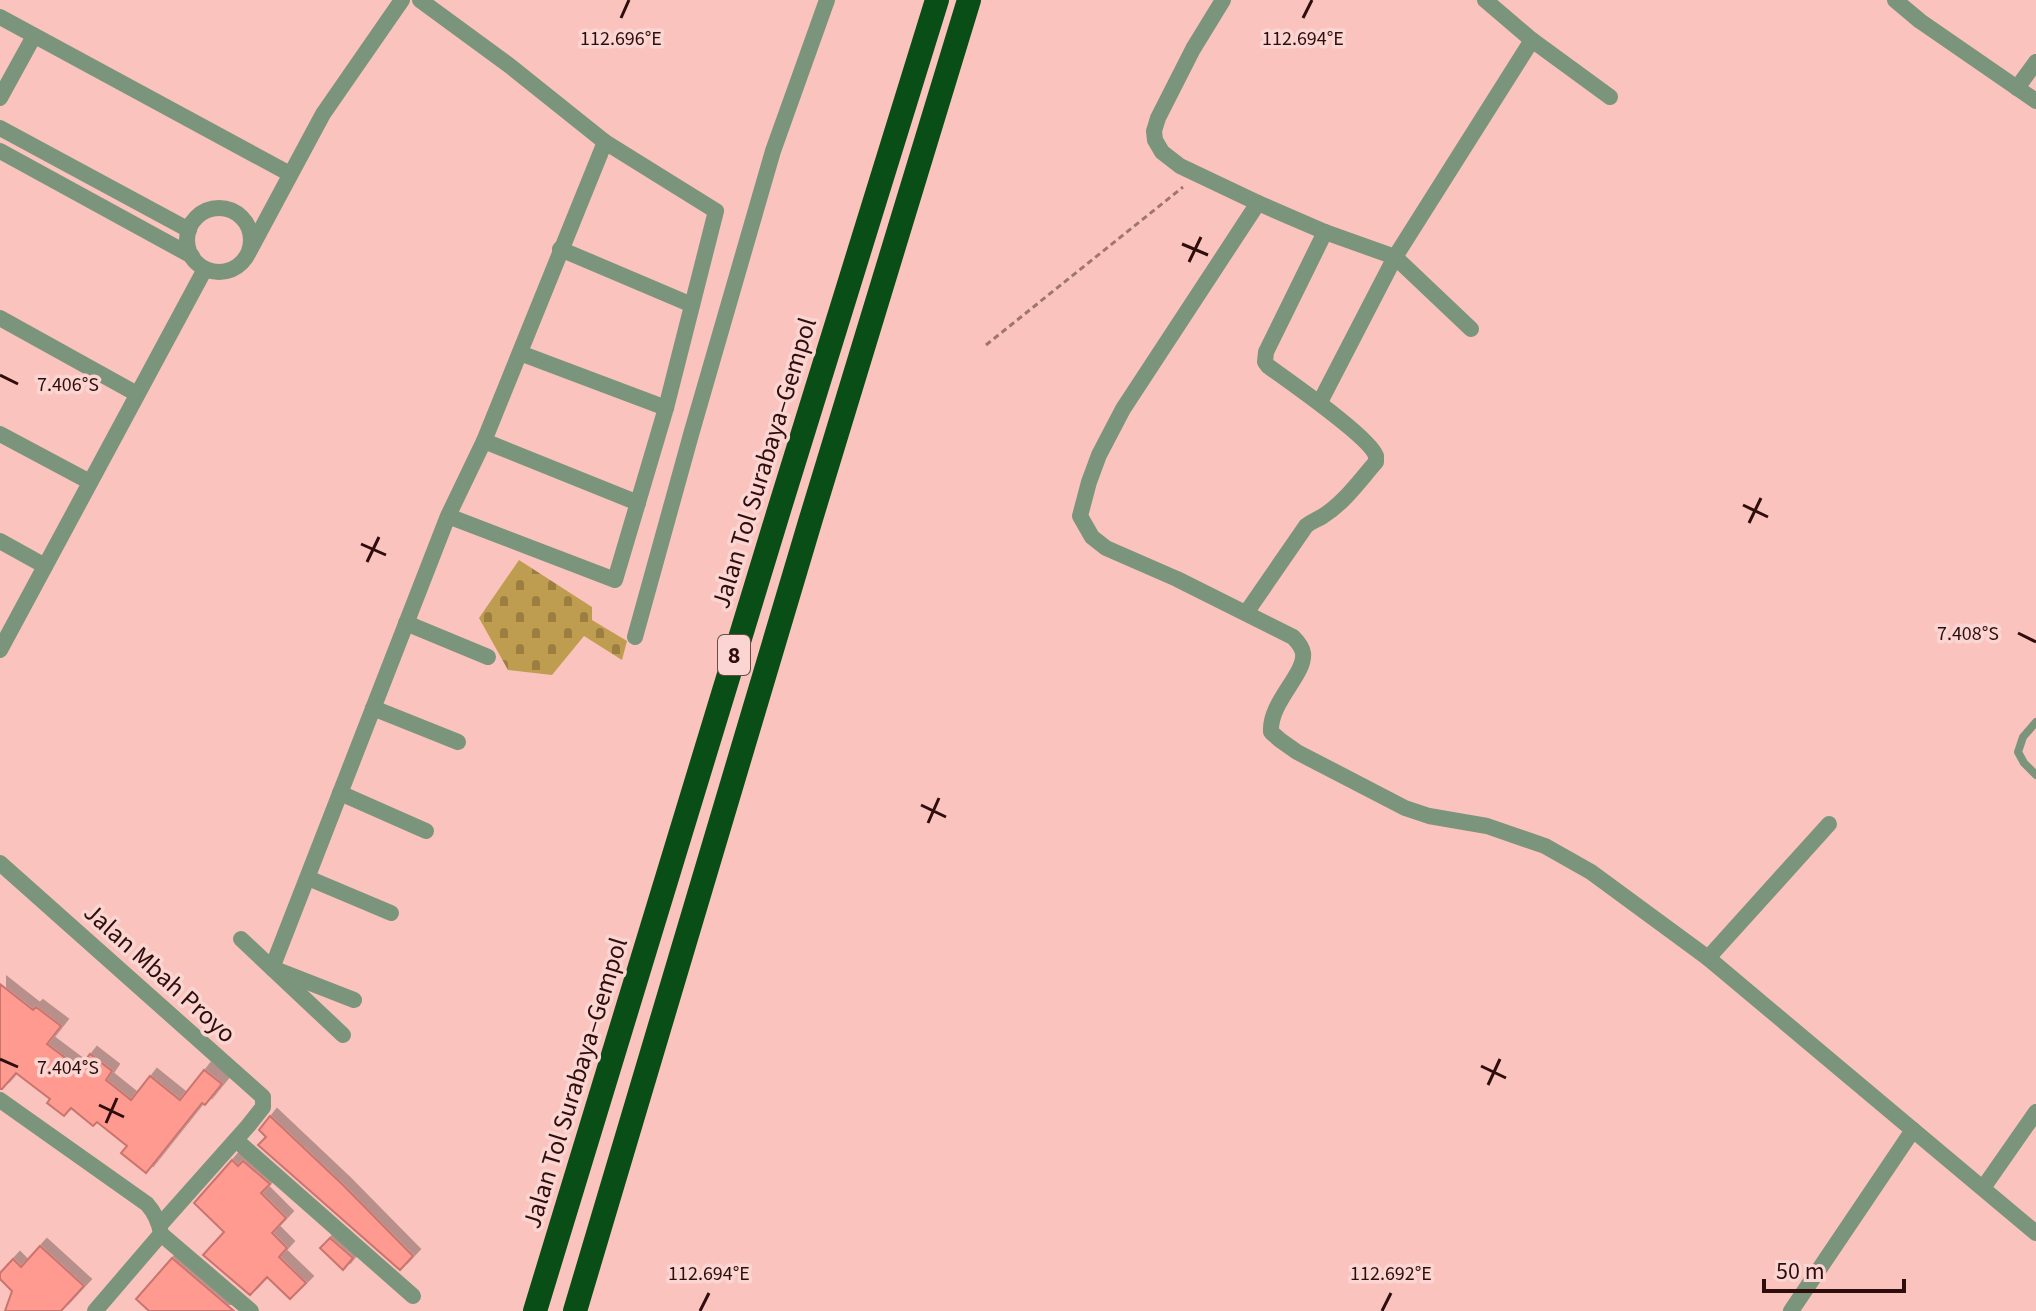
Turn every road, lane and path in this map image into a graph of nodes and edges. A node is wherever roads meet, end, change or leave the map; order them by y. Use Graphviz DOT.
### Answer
graph roads {
  1 [pos="402,0"];
  2 [pos="420,0"];
  3 [pos="827,0"];
  4 [pos="937,0"];
  5 [pos="969,0"];
  6 [pos="1223,0"];
  7 [pos="1485,0"];
  8 [pos="1895,0"];
  9 [pos="0,17"];
  10 [pos="34,36"];
  11 [pos="1532,40"];
  12 [pos="2036,62"];
  13 [pos="2017,88"];
  14 [pos="1610,97"];
  15 [pos="0,98"];
  16 [pos="2036,101"];
  17 [pos="0,128"];
  18 [pos="605,142"];
  19 [pos="0,151"];
  20 [pos="290,174"];
  21 [pos="1197,175"];
  22 [pos="1258,203"];
  23 [pos="189,230"];
  24 [pos="1325,232"];
  25 [pos="560,249"];
  26 [pos="250,250"];
  27 [pos="192,256"];
  28 [pos="1395,257"];
  29 [pos="205,269"];
  30 [pos="692,305"];
  31 [pos="0,318"];
  32 [pos="1471,329"];
  33 [pos="986,345"];
  34 [pos="520,353"];
  35 [pos="137,394"];
  36 [pos="1320,402"];
  37 [pos="666,408"];
  38 [pos="0,434"];
  39 [pos="484,441"];
  40 [pos="90,482"];
  41 [pos="638,503"];
  42 [pos="448,516"];
  43 [pos="0,541"];
  44 [pos="45,566"];
  45 [pos="1246,613"];
  46 [pos="406,623"];
  47 [pos="635,637"];
  48 [pos="0,650"];
  49 [pos="488,657"];
  50 [pos="373,708"];
  51 [pos="2036,722"];
  52 [pos="458,742"];
  53 [pos="2036,775"];
  54 [pos="340,793"];
  55 [pos="1829,824"];
  56 [pos="426,831"];
  57 [pos="0,863"];
  58 [pos="308,878"];
  59 [pos="391,913"];
  60 [pos="241,939"];
  61 [pos="1708,958"];
  62 [pos="272,968"];
  63 [pos="354,1000"];
  64 [pos="343,1035"];
  65 [pos="0,1100"];
  66 [pos="2036,1112"];
  67 [pos="1913,1130"];
  68 [pos="236,1140"];
  69 [pos="1983,1188"];
  70 [pos="160,1230"];
  71 [pos="2036,1233"];
  72 [pos="413,1296"];
  73 [pos="95,1311"];
  74 [pos="251,1311"];
  75 [pos="535,1311"];
  76 [pos="575,1311"];
  77 [pos="1791,1311"];
  1 -- 20 [label="street"];
  2 -- 18 [label="street"];
  3 -- 47 [label="street"];
  4 -- 75 [label="highway, Jalan Tol Surabaya–Gempol / 8"];
  5 -- 76 [label="highway, 8"];
  6 -- 21 [label="street"];
  7 -- 11 [label="street"];
  8 -- 13 [label="street"];
  9 -- 10 [label="street"];
  10 -- 15 [label="street"];
  10 -- 20 [label="street"];
  11 -- 14 [label="street"];
  11 -- 28 [label="street"];
  12 -- 13 [label="street"];
  13 -- 16 [label="street"];
  17 -- 23 [label="street"];
  18 -- 25 [label="street"];
  18 -- 30 [label="street"];
  19 -- 27 [label="street"];
  20 -- 26 [label="street"];
  21 -- 22 [label="street"];
  21 -- 33 [label="path"];
  22 -- 24 [label="street"];
  22 -- 45 [label="street"];
  23 -- 26 [label="street"];
  23 -- 27 [label="street"];
  24 -- 28 [label="street"];
  24 -- 36 [label="street"];
  25 -- 30 [label="street"];
  25 -- 34 [label="street"];
  26 -- 29 [label="street"];
  27 -- 29 [label="street"];
  28 -- 32 [label="street"];
  28 -- 36 [label="street"];
  29 -- 35 [label="street"];
  30 -- 37 [label="street"];
  31 -- 35 [label="street"];
  34 -- 37 [label="street"];
  34 -- 39 [label="street"];
  35 -- 40 [label="street"];
  36 -- 45 [label="street"];
  37 -- 41 [label="street"];
  38 -- 40 [label="street"];
  39 -- 41 [label="street"];
  39 -- 42 [label="street"];
  40 -- 44 [label="street"];
  41 -- 42 [label="street"];
  42 -- 46 [label="street"];
  43 -- 44 [label="street"];
  44 -- 48 [label="street"];
  45 -- 61 [label="street"];
  46 -- 49 [label="street"];
  46 -- 50 [label="street"];
  50 -- 52 [label="street"];
  50 -- 54 [label="street"];
  51 -- 53 [label="lane"];
  54 -- 56 [label="street"];
  54 -- 58 [label="street"];
  55 -- 61 [label="street"];
  57 -- 68 [label="street, Jalan Mbah Proyo"];
  58 -- 59 [label="street"];
  58 -- 62 [label="street"];
  60 -- 62 [label="street"];
  61 -- 67 [label="street"];
  62 -- 63 [label="street"];
  62 -- 64 [label="street"];
  65 -- 70 [label="street"];
  66 -- 69 [label="street"];
  67 -- 69 [label="street"];
  67 -- 77 [label="street"];
  68 -- 70 [label="street"];
  68 -- 72 [label="street"];
  69 -- 71 [label="street"];
  70 -- 73 [label="street"];
  70 -- 74 [label="street"];
}
